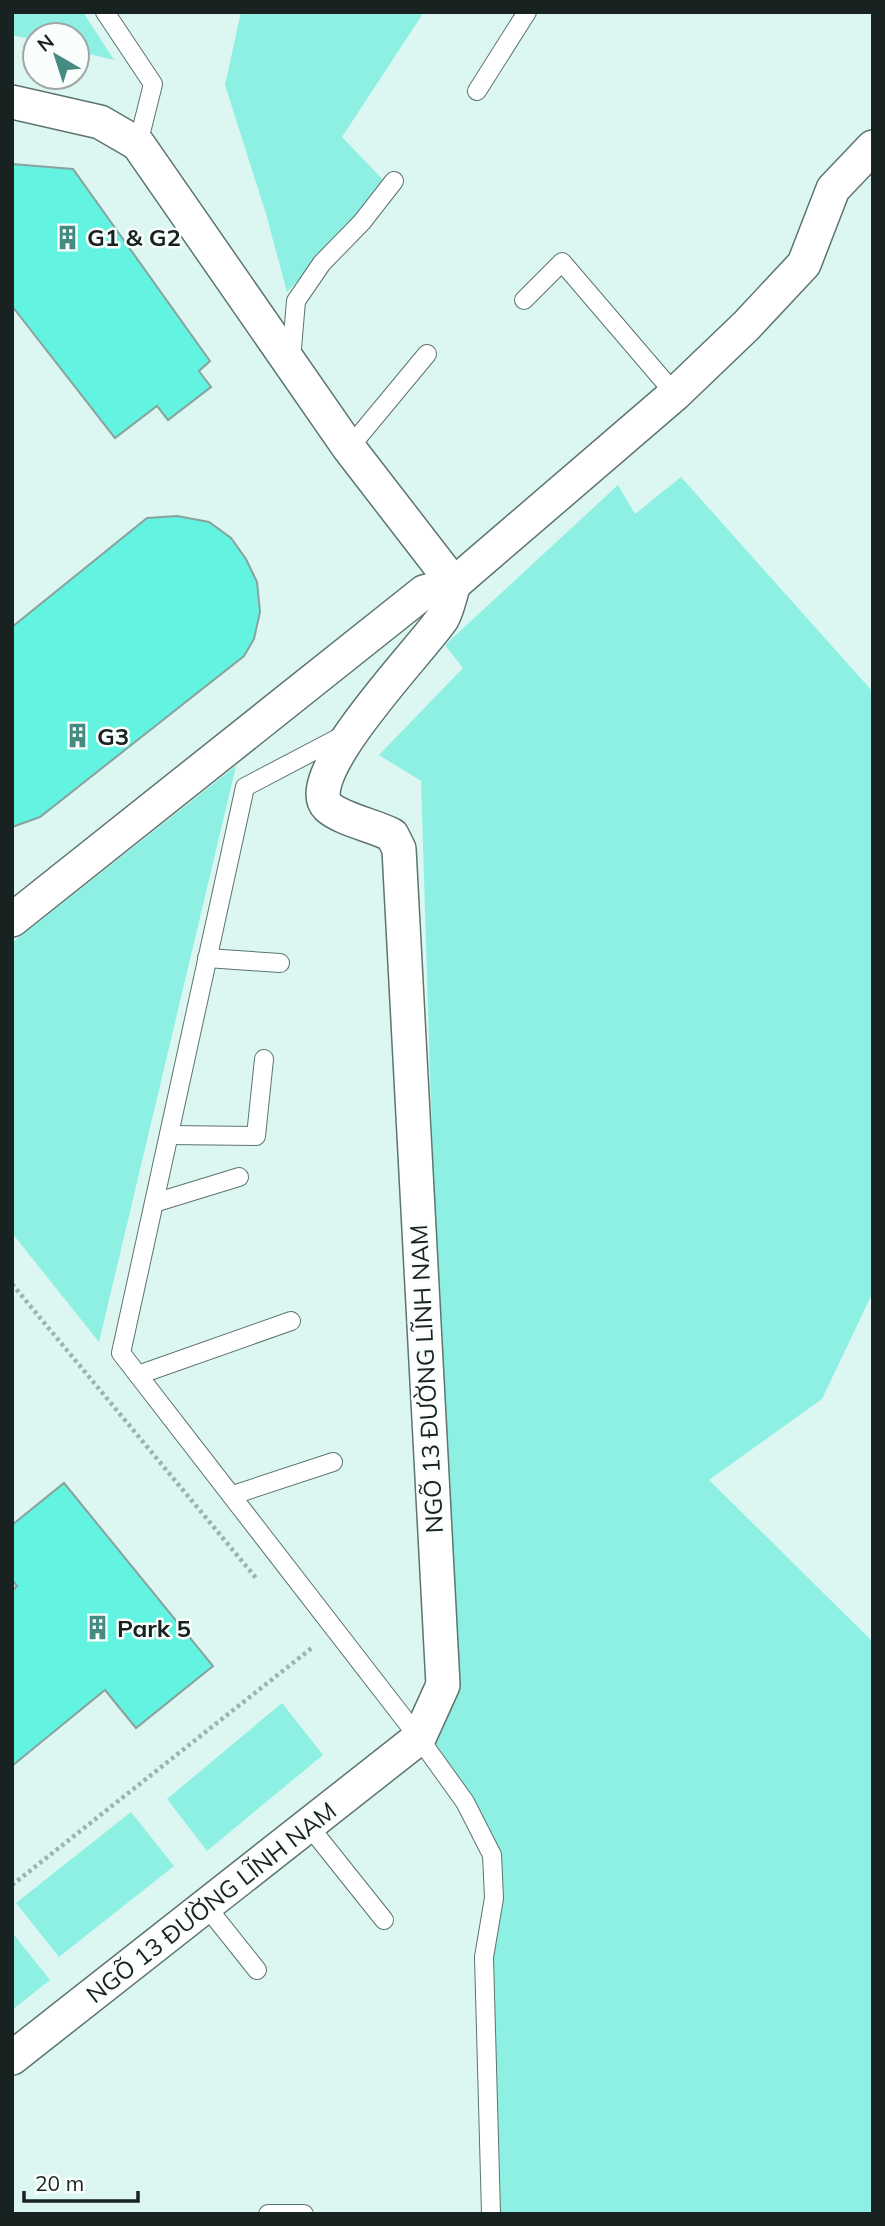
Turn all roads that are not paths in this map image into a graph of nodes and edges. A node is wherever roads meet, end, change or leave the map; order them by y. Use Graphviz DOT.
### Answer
graph roads {
  1 [pos="105,12"];
  2 [pos="527,12"];
  3 [pos="477,91"];
  4 [pos="12,102"];
  5 [pos="138,144"];
  6 [pos="873,147"];
  7 [pos="394,181"];
  8 [pos="524,300"];
  9 [pos="427,354"];
  10 [pos="291,364"];
  11 [pos="675,394"];
  12 [pos="349,448"];
  13 [pos="454,584"];
  14 [pos="353,730"];
  15 [pos="12,920"];
  16 [pos="207,958"];
  17 [pos="281,963"];
  18 [pos="264,1059"];
  19 [pos="169,1135"];
  20 [pos="239,1177"];
  21 [pos="154,1203"];
  22 [pos="291,1321"];
  23 [pos="138,1375"];
  24 [pos="333,1462"];
  25 [pos="233,1495"];
  26 [pos="419,1738"];
  27 [pos="309,1826"];
  28 [pos="206,1906"];
  29 [pos="384,1920"];
  30 [pos="257,1970"];
  31 [pos="12,2058"];
  32 [pos="268,2214"];
  33 [pos="304,2214"];
  34 [pos="491,2214"];
  1 -- 5 [label="lane"];
  2 -- 3 [label="lane"];
  4 -- 5 [label="street"];
  5 -- 10 [label="street"];
  6 -- 11 [label="street"];
  7 -- 10 [label="lane"];
  8 -- 11 [label="lane"];
  9 -- 12 [label="lane"];
  10 -- 12 [label="street"];
  11 -- 13 [label="street"];
  12 -- 13 [label="street"];
  13 -- 14 [label="street, NGÕ 13 ĐƯỜNG LĨNH NAM"];
  13 -- 15 [label="street"];
  14 -- 16 [label="lane"];
  14 -- 26 [label="street, NGÕ 13 ĐƯỜNG LĨNH NAM"];
  16 -- 17 [label="lane"];
  16 -- 19 [label="lane"];
  18 -- 19 [label="lane"];
  19 -- 21 [label="lane"];
  20 -- 21 [label="lane"];
  21 -- 23 [label="lane"];
  22 -- 23 [label="lane"];
  23 -- 25 [label="lane"];
  24 -- 25 [label="lane"];
  25 -- 26 [label="lane"];
  26 -- 27 [label="street, NGÕ 13 ĐƯỜNG LĨNH NAM"];
  26 -- 34 [label="lane"];
  27 -- 28 [label="street, NGÕ 13 ĐƯỜNG LĨNH NAM"];
  27 -- 29 [label="lane"];
  28 -- 30 [label="lane"];
  28 -- 31 [label="street, NGÕ 13 ĐƯỜNG LĨNH NAM"];
  32 -- 33 [label="lane"];
}
